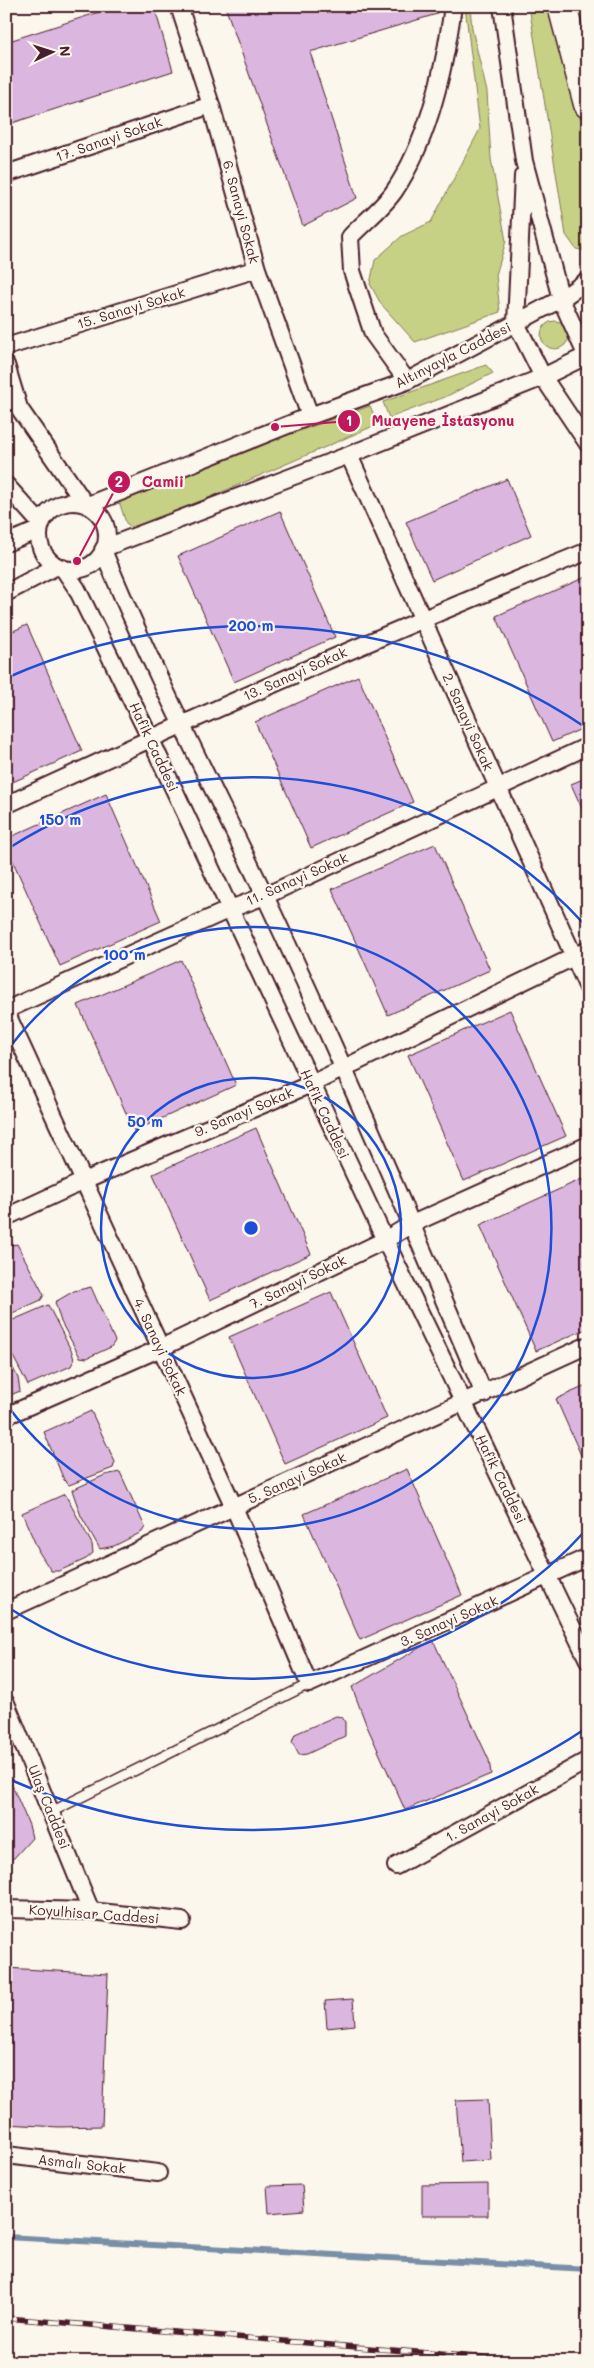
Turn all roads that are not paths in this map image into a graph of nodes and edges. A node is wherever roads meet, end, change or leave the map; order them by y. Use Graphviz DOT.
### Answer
graph roads {
  1 [pos="179,6"];
  2 [pos="453,6"];
  3 [pos="502,6"];
  4 [pos="562,6"];
  5 [pos="588,104"];
  6 [pos="211,105"];
  7 [pos="524,161"];
  8 [pos="6,174"];
  9 [pos="256,269"];
  10 [pos="588,280"];
  11 [pos="561,299"];
  12 [pos="516,323"];
  13 [pos="6,347"];
  14 [pos="587,357"];
  15 [pos="6,365"];
  16 [pos="543,377"];
  17 [pos="407,381"];
  18 [pos="310,416"];
  19 [pos="588,444"];
  20 [pos="349,455"];
  21 [pos="6,485"];
  22 [pos="87,505"];
  23 [pos="40,527"];
  24 [pos="6,543"];
  25 [pos="104,549"];
  26 [pos="588,551"];
  27 [pos="60,567"];
  28 [pos="6,593"];
  29 [pos="422,618"];
  30 [pos="181,724"];
  31 [pos="150,738"];
  32 [pos="588,746"];
  33 [pos="498,787"];
  34 [pos="6,805"];
  35 [pos="265,896"];
  36 [pos="230,909"];
  37 [pos="581,953"];
  38 [pos="588,988"];
  39 [pos="6,1011"];
  40 [pos="343,1067"];
  41 [pos="311,1084"];
  42 [pos="588,1145"];
  43 [pos="84,1181"];
  44 [pos="6,1217"];
  45 [pos="412,1224"];
  46 [pos="385,1240"];
  47 [pos="588,1345"];
  48 [pos="161,1348"];
  49 [pos="484,1394"];
  50 [pos="464,1403"];
  51 [pos="6,1416"];
  52 [pos="234,1507"];
  53 [pos="588,1557"];
  54 [pos="548,1576"];
  55 [pos="6,1611"];
  56 [pos="588,1660"];
  57 [pos="309,1684"];
  58 [pos="6,1703"];
  59 [pos="588,1760"];
  60 [pos="51,1812"];
  61 [pos="396,1866"];
  62 [pos="6,1909"];
  63 [pos="91,1911"];
  64 [pos="182,1921"];
  65 [pos="6,2155"];
  66 [pos="158,2173"];
  1 -- 6 [label="street, 6. Sanayi Sokak"];
  2 -- 17 [label="street"];
  3 -- 7 [label="street"];
  4 -- 5 [label="highway"];
  6 -- 8 [label="street, 17. Sanayi Sokak"];
  6 -- 9 [label="street, 6. Sanayi Sokak"];
  7 -- 11 [label="street"];
  7 -- 12 [label="street"];
  9 -- 13 [label="street, 15. Sanayi Sokak"];
  9 -- 18 [label="street, 6. Sanayi Sokak"];
  10 -- 11 [label="street, Altınyayla Caddesi"];
  11 -- 12 [label="street, Altınyayla Caddesi"];
  11 -- 14 [label="street"];
  12 -- 16 [label="street"];
  12 -- 17 [label="street, Altınyayla Caddesi"];
  14 -- 16 [label="street"];
  15 -- 22 [label="street"];
  16 -- 19 [label="street"];
  16 -- 20 [label="street"];
  17 -- 18 [label="street, Altınyayla Caddesi"];
  18 -- 22 [label="street, Altınyayla Caddesi"];
  20 -- 25 [label="street"];
  20 -- 29 [label="street, 2. Sanayi Sokak"];
  21 -- 23 [label="street"];
  22 -- 23 [label="street"];
  22 -- 25 [label="street"];
  23 -- 24 [label="street"];
  23 -- 27 [label="street"];
  25 -- 27 [label="street"];
  25 -- 30 [label="street"];
  26 -- 29 [label="street, 13. Sanayi Sokak"];
  27 -- 28 [label="street"];
  27 -- 31 [label="street, Hafik Caddesi"];
  29 -- 30 [label="street, 13. Sanayi Sokak"];
  29 -- 33 [label="street, 2. Sanayi Sokak"];
  30 -- 31 [label="street, 13. Sanayi Sokak"];
  30 -- 35 [label="street"];
  31 -- 34 [label="street, 13. Sanayi Sokak"];
  31 -- 36 [label="street, Hafik Caddesi"];
  32 -- 33 [label="street, 11. Sanayi Sokak"];
  33 -- 35 [label="street, 11. Sanayi Sokak"];
  33 -- 37 [label="street, 2. Sanayi Sokak"];
  35 -- 36 [label="street, 11. Sanayi Sokak"];
  35 -- 40 [label="street"];
  36 -- 39 [label="street, 11. Sanayi Sokak"];
  36 -- 41 [label="street, Hafik Caddesi"];
  37 -- 38 [label="street, 2. Sanayi Sokak"];
  37 -- 40 [label="street, 9. Sanayi Sokak"];
  39 -- 43 [label="street, 4. Sanayi Sokak"];
  40 -- 41 [label="street, 9. Sanayi Sokak"];
  40 -- 45 [label="street"];
  41 -- 43 [label="street, 9. Sanayi Sokak"];
  41 -- 46 [label="street, Hafik Caddesi"];
  42 -- 45 [label="street, 7. Sanayi Sokak"];
  43 -- 44 [label="street, 9. Sanayi Sokak"];
  43 -- 48 [label="street, 4. Sanayi Sokak"];
  45 -- 46 [label="street, 7. Sanayi Sokak"];
  45 -- 49 [label="street"];
  46 -- 48 [label="street, 7. Sanayi Sokak"];
  46 -- 50 [label="street, Hafik Caddesi"];
  47 -- 49 [label="street, 5. Sanayi Sokak"];
  48 -- 51 [label="street, 7. Sanayi Sokak"];
  48 -- 52 [label="street, 4. Sanayi Sokak"];
  49 -- 50 [label="street, 5. Sanayi Sokak"];
  50 -- 52 [label="street, 5. Sanayi Sokak"];
  50 -- 54 [label="street, Hafik Caddesi"];
  52 -- 55 [label="street, 5. Sanayi Sokak"];
  52 -- 57 [label="street, 4. Sanayi Sokak"];
  53 -- 54 [label="street, 3. Sanayi Sokak"];
  54 -- 56 [label="street, Hafik Caddesi"];
  54 -- 57 [label="street, 3. Sanayi Sokak"];
  57 -- 60 [label="lane"];
  58 -- 60 [label="street, Ulaş Caddesi"];
  59 -- 61 [label="street, 1. Sanayi Sokak"];
  60 -- 63 [label="street, Ulaş Caddesi"];
  62 -- 63 [label="street, Koyulhisar Caddesi"];
  63 -- 64 [label="street, Koyulhisar Caddesi"];
  65 -- 66 [label="street, Asmalı Sokak"];
}
